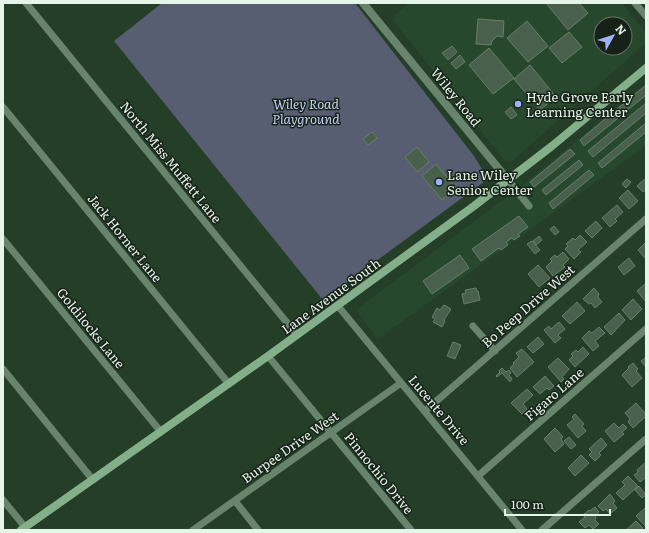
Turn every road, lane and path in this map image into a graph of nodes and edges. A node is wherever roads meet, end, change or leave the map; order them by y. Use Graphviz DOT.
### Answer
graph roads {
  1 [pos="26,3"];
  2 [pos="364,3"];
  3 [pos="635,3"];
  4 [pos="646,16"];
  5 [pos="646,68"];
  6 [pos="3,107"];
  7 [pos="508,180"];
  8 [pos="529,206"];
  9 [pos="646,219"];
  10 [pos="3,239"];
  11 [pos="338,306"];
  12 [pos="473,326"];
  13 [pos="646,329"];
  14 [pos="297,335"];
  15 [pos="495,351"];
  16 [pos="268,356"];
  17 [pos="3,369"];
  18 [pos="401,383"];
  19 [pos="229,384"];
  20 [pos="425,411"];
  21 [pos="161,432"];
  22 [pos="331,433"];
  23 [pos="646,439"];
  24 [pos="478,476"];
  25 [pos="93,480"];
  26 [pos="3,500"];
  27 [pos="235,501"];
  28 [pos="23,529"];
  29 [pos="193,530"];
  30 [pos="258,530"];
  31 [pos="411,530"];
  32 [pos="522,530"];
  33 [pos="542,530"];
  1 -- 14 [label="street, North Miss Muffett Lane"];
  2 -- 7 [label="street, Wiley Road"];
  3 -- 4 [label="street"];
  5 -- 7 [label="main road, Lane Avenue South"];
  6 -- 19 [label="street, Jack Horner Lane"];
  7 -- 8 [label="street, Wiley Road"];
  7 -- 11 [label="main road, Lane Avenue South"];
  9 -- 15 [label="street, Bo Peep Drive West"];
  10 -- 21 [label="street, Goldilocks Lane"];
  11 -- 14 [label="main road, Lane Avenue South"];
  11 -- 18 [label="street, Lucente Drive"];
  12 -- 15 [label="street"];
  13 -- 24 [label="street, Figaro Lane"];
  14 -- 16 [label="main road, Lane Avenue South"];
  15 -- 20 [label="street, Bo Peep Drive West"];
  16 -- 19 [label="main road, Lane Avenue South"];
  16 -- 22 [label="street, Pinnochio Drive"];
  17 -- 25 [label="street"];
  18 -- 20 [label="street, Lucente Drive"];
  18 -- 22 [label="street, Burpee Drive West"];
  19 -- 21 [label="main road, Lane Avenue South"];
  20 -- 24 [label="street, Lucente Drive"];
  21 -- 25 [label="main road, Lane Avenue South"];
  22 -- 27 [label="street, Burpee Drive West"];
  22 -- 31 [label="street, Pinnochio Drive"];
  23 -- 33 [label="street"];
  24 -- 32 [label="street, Lucente Drive"];
  25 -- 28 [label="main road, Lane Avenue South"];
  26 -- 28 [label="street"];
  27 -- 29 [label="street, Burpee Drive West"];
  27 -- 30 [label="street"];
}
